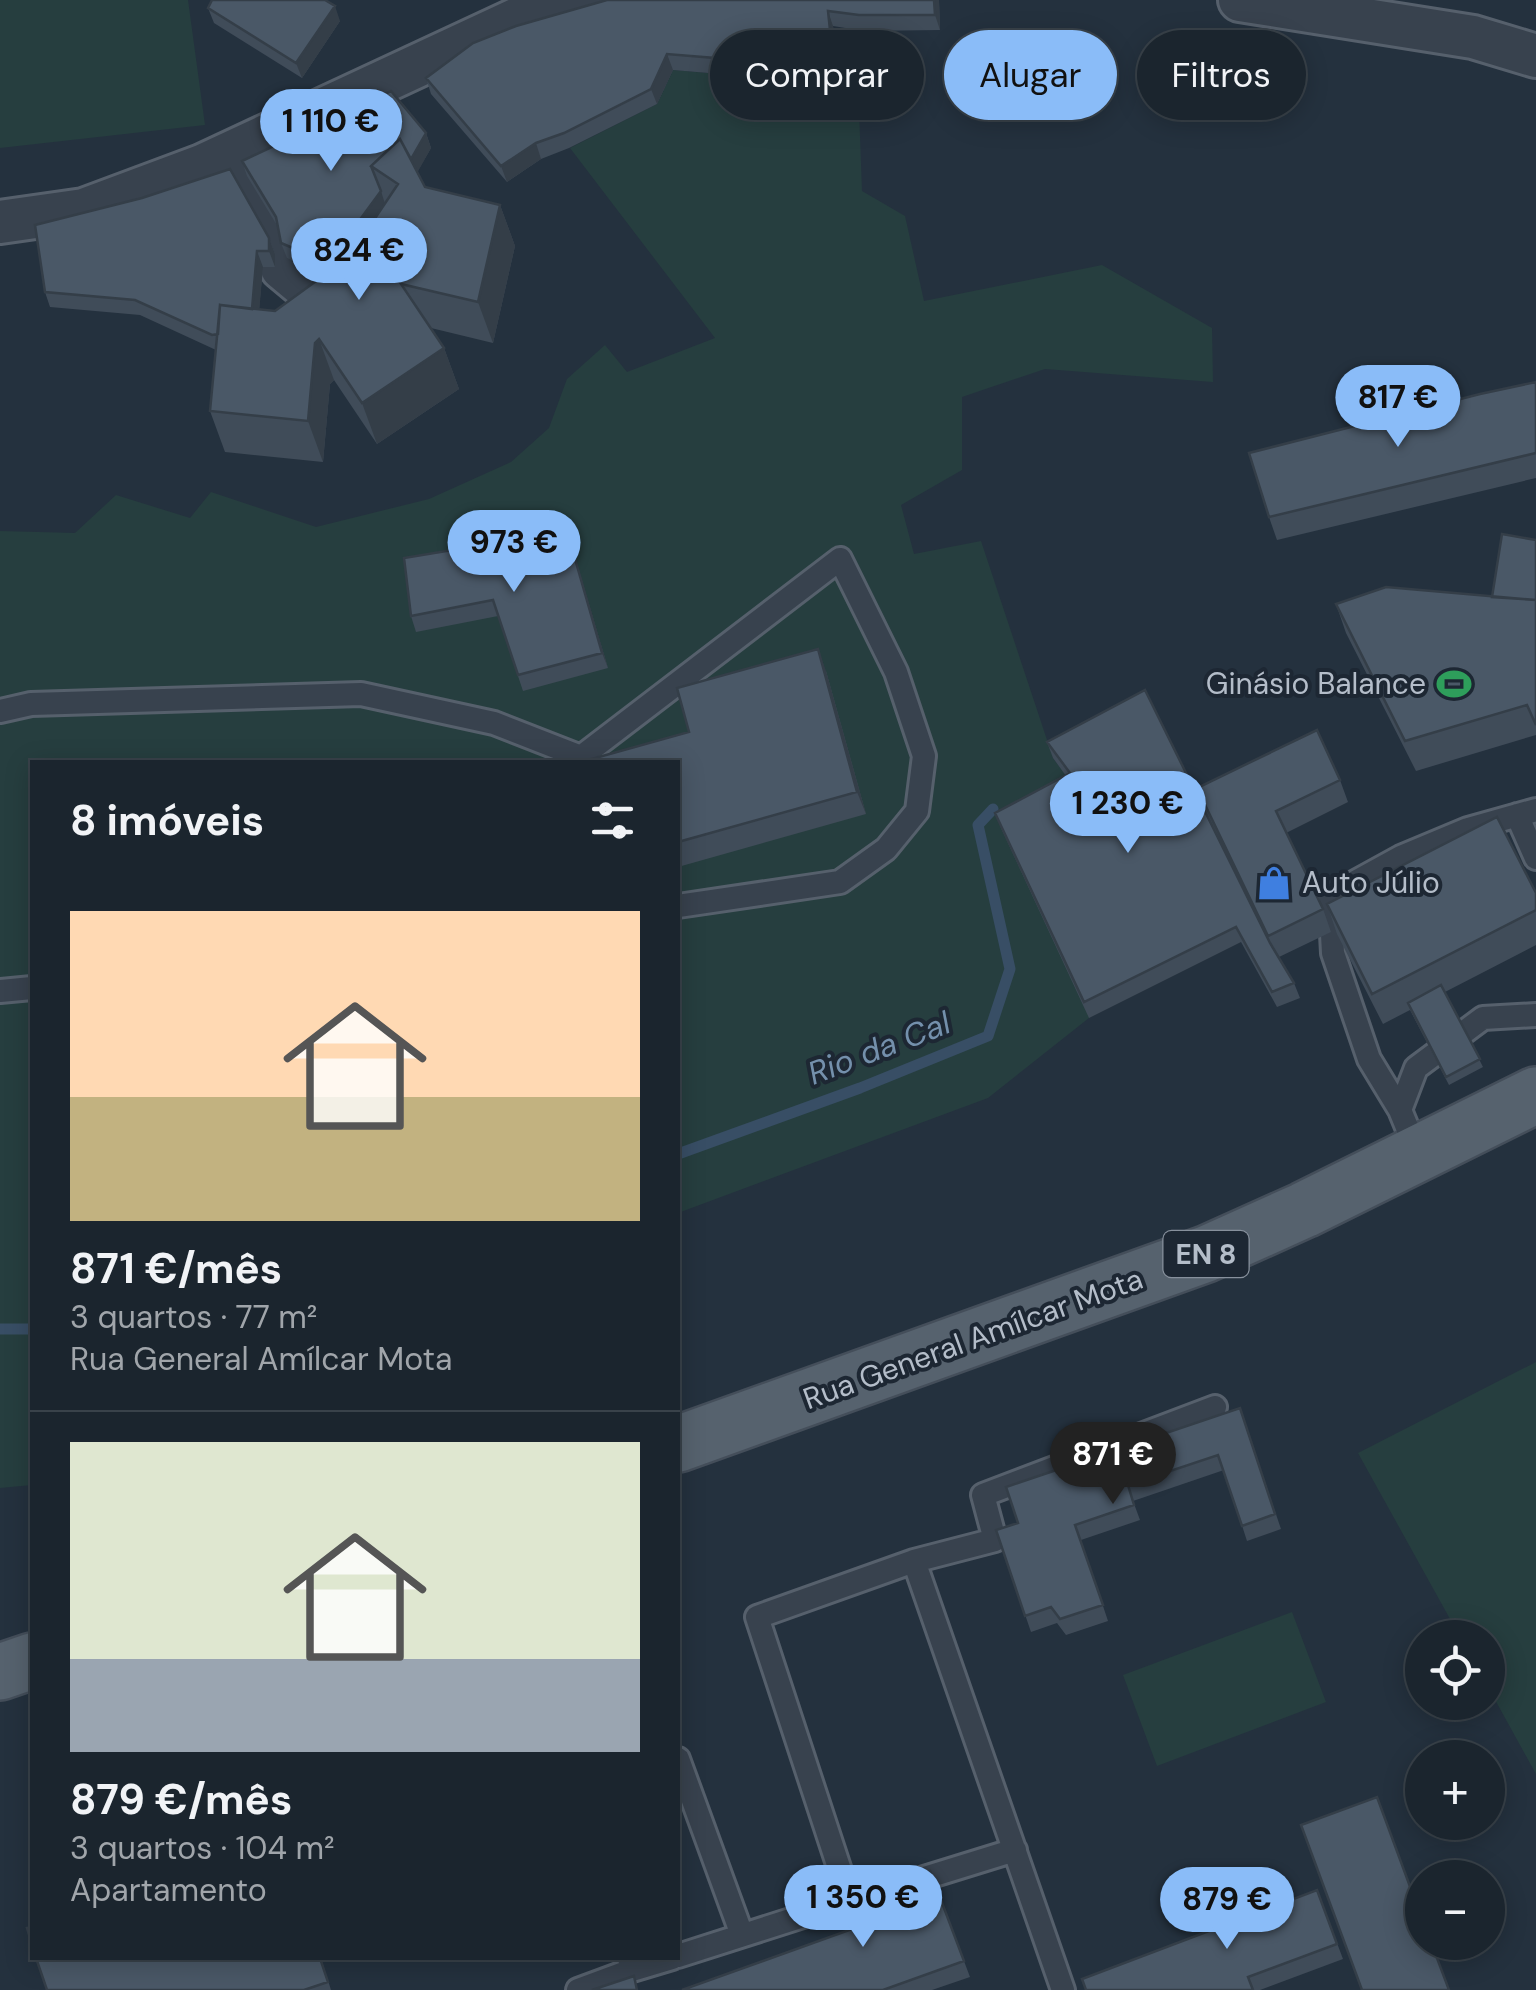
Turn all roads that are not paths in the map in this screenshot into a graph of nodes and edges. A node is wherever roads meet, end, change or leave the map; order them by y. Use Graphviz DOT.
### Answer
graph roads {
  1 [pos="586,0"];
  2 [pos="1240,0"];
  3 [pos="1536,56"];
  4 [pos="224,156"];
  5 [pos="0,222"];
  6 [pos="353,293"];
  7 [pos="0,711"];
  8 [pos="1527,813"];
  9 [pos="1536,858"];
  10 [pos="680,906"];
  11 [pos="30,988"];
  12 [pos="0,991"];
  13 [pos="1536,1015"];
  14 [pos="1536,1095"];
  15 [pos="1409,1132"];
  16 [pos="1214,1406"];
  17 [pos="680,1443"];
  18 [pos="914,1561"];
  19 [pos="30,1662"];
  20 [pos="0,1672"];
  21 [pos="680,1764"];
  22 [pos="1015,1850"];
  23 [pos="850,1901"];
  24 [pos="742,1935"];
  25 [pos="680,1954"];
  26 [pos="630,1964"];
  27 [pos="578,1990"];
  28 [pos="1063,1990"];
  1 -- 4 [label="street"];
  2 -- 3 [label="street"];
  4 -- 5 [label="street"];
  4 -- 6 [label="street"];
  7 -- 10 [label="lane"];
  8 -- 9 [label="lane"];
  8 -- 15 [label="lane"];
  11 -- 12 [label="lane"];
  13 -- 15 [label="lane"];
  14 -- 15 [label="main road, Rua General Amílcar Mota / EN 8"];
  15 -- 17 [label="main road, Rua General Amílcar Mota / EN 8"];
  16 -- 18 [label="lane"];
  18 -- 22 [label="lane"];
  18 -- 23 [label="lane"];
  19 -- 20 [label="main road"];
  21 -- 24 [label="lane"];
  22 -- 23 [label="lane"];
  22 -- 28 [label="lane"];
  23 -- 24 [label="lane"];
  24 -- 25 [label="lane"];
  26 -- 27 [label="lane"];
}
